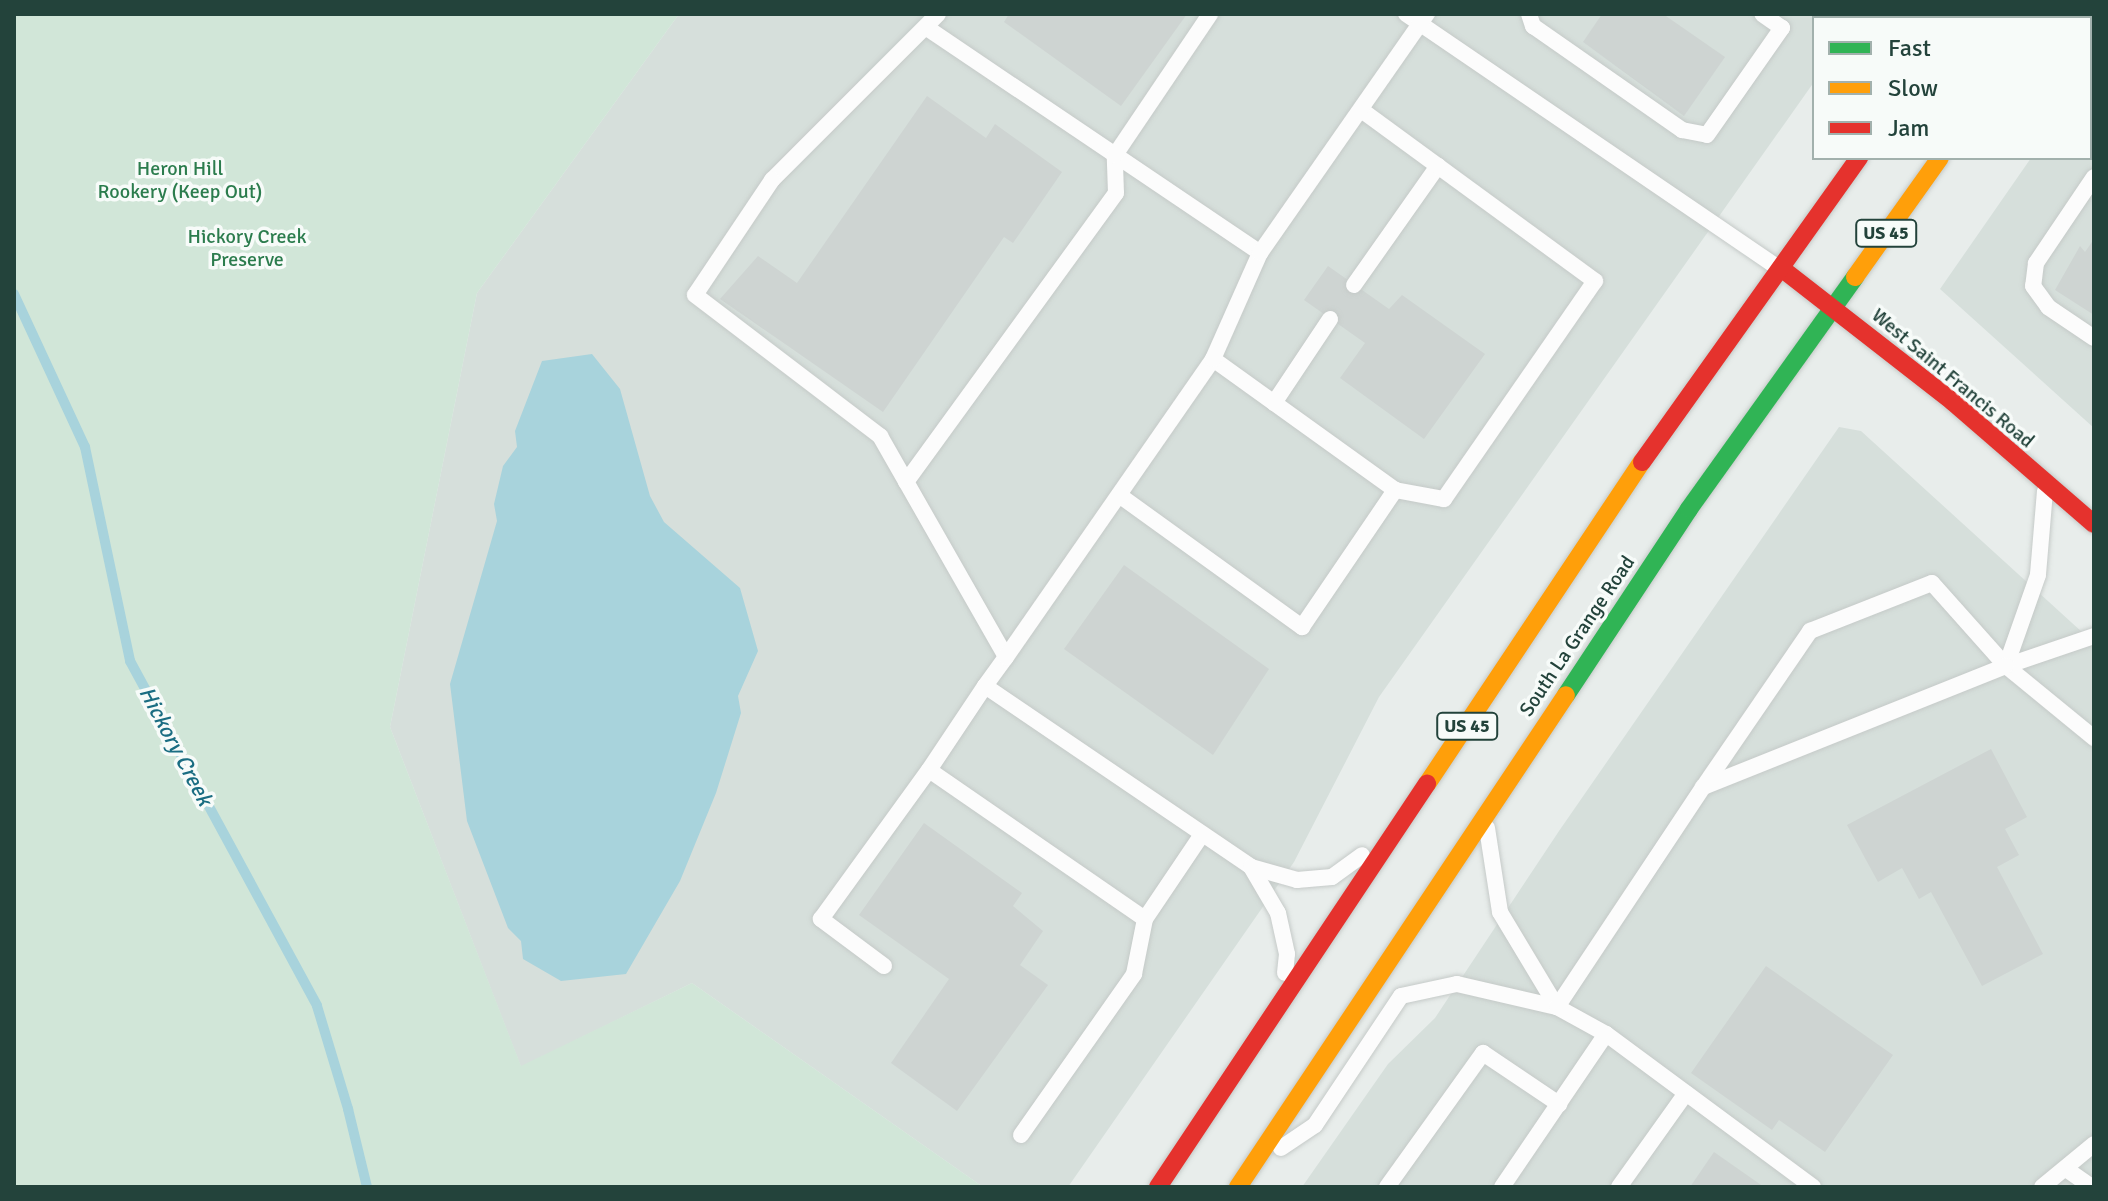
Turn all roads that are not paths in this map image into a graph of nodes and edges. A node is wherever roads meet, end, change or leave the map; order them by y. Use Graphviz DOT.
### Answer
graph roads {
  1 [pos="938,14"];
  2 [pos="1210,14"];
  3 [pos="1529,14"];
  4 [pos="1762,14"];
  5 [pos="1418,17"];
  6 [pos="927,28"];
  7 [pos="1361,110"];
  8 [pos="1115,155"];
  9 [pos="1858,160"];
  10 [pos="1939,160"];
  11 [pos="1438,166"];
  12 [pos="2094,177"];
  13 [pos="1260,253"];
  14 [pos="1781,268"];
  15 [pos="1354,285"];
  16 [pos="1832,308"];
  17 [pos="1330,319"];
  18 [pos="2094,338"];
  19 [pos="1213,359"];
  20 [pos="1274,403"];
  21 [pos="906,482"];
  22 [pos="1395,490"];
  23 [pos="2052,490"];
  24 [pos="2082,491"];
  25 [pos="1119,495"];
  26 [pos="2094,524"];
  27 [pos="2094,636"];
  28 [pos="1006,657"];
  29 [pos="2006,666"];
  30 [pos="985,686"];
  31 [pos="2094,738"];
  32 [pos="929,770"];
  33 [pos="1703,787"];
  34 [pos="1486,813"];
  35 [pos="1398,830"];
  36 [pos="1201,836"];
  37 [pos="1251,867"];
  38 [pos="1145,919"];
  39 [pos="884,966"];
  40 [pos="1281,1003"];
  41 [pos="1557,1007"];
  42 [pos="1606,1034"];
  43 [pos="1686,1093"];
  44 [pos="1559,1104"];
  45 [pos="1021,1135"];
  46 [pos="2094,1144"];
  47 [pos="1250,1169"];
  48 [pos="2066,1169"];
  49 [pos="1158,1187"];
  50 [pos="1238,1187"];
  51 [pos="1387,1187"];
  52 [pos="1502,1187"];
  53 [pos="1619,1187"];
  54 [pos="1813,1187"];
  55 [pos="2042,1187"];
  56 [pos="2092,1187"];
  1 -- 6 [label="lane"];
  2 -- 8 [label="lane"];
  3 -- 4 [label="lane"];
  5 -- 7 [label="lane"];
  5 -- 14 [label="lane"];
  6 -- 8 [label="lane"];
  6 -- 21 [label="lane"];
  7 -- 11 [label="lane"];
  7 -- 13 [label="lane"];
  8 -- 13 [label="lane"];
  8 -- 21 [label="lane"];
  9 -- 14 [label="main road, South La Grange Road / US 45"];
  10 -- 16 [label="main road, South La Grange Road / US 45"];
  11 -- 15 [label="lane"];
  11 -- 22 [label="lane"];
  12 -- 18 [label="lane"];
  13 -- 19 [label="lane"];
  14 -- 16 [label="main road, West Saint Francis Road"];
  14 -- 35 [label="main road, South La Grange Road / US 45"];
  16 -- 23 [label="main road, West Saint Francis Road"];
  16 -- 34 [label="main road, South La Grange Road / US 45"];
  17 -- 20 [label="lane"];
  19 -- 20 [label="lane"];
  19 -- 25 [label="lane"];
  20 -- 22 [label="lane"];
  21 -- 28 [label="lane"];
  22 -- 25 [label="lane"];
  23 -- 24 [label="lane"];
  23 -- 26 [label="main road, West Saint Francis Road"];
  23 -- 29 [label="lane"];
  25 -- 28 [label="lane"];
  27 -- 29 [label="lane"];
  28 -- 30 [label="lane"];
  29 -- 31 [label="lane"];
  29 -- 33 [label="lane"];
  29 -- 33 [label="lane"];
  30 -- 32 [label="lane"];
  30 -- 36 [label="lane"];
  32 -- 38 [label="lane"];
  32 -- 39 [label="lane"];
  33 -- 41 [label="lane"];
  34 -- 41 [label="lane"];
  34 -- 47 [label="main road, South La Grange Road / US 45"];
  35 -- 37 [label="lane"];
  35 -- 40 [label="main road, South La Grange Road / US 45"];
  36 -- 37 [label="lane"];
  36 -- 38 [label="lane"];
  37 -- 40 [label="lane"];
  38 -- 45 [label="lane"];
  40 -- 49 [label="main road, South La Grange Road / US 45"];
  41 -- 42 [label="lane"];
  41 -- 47 [label="lane"];
  42 -- 43 [label="lane"];
  42 -- 44 [label="lane"];
  43 -- 53 [label="lane"];
  43 -- 54 [label="lane"];
  44 -- 51 [label="lane"];
  44 -- 52 [label="lane"];
  46 -- 48 [label="lane"];
  47 -- 50 [label="main road, South La Grange Road / US 45"];
  48 -- 55 [label="lane"];
  48 -- 56 [label="lane"];
}
